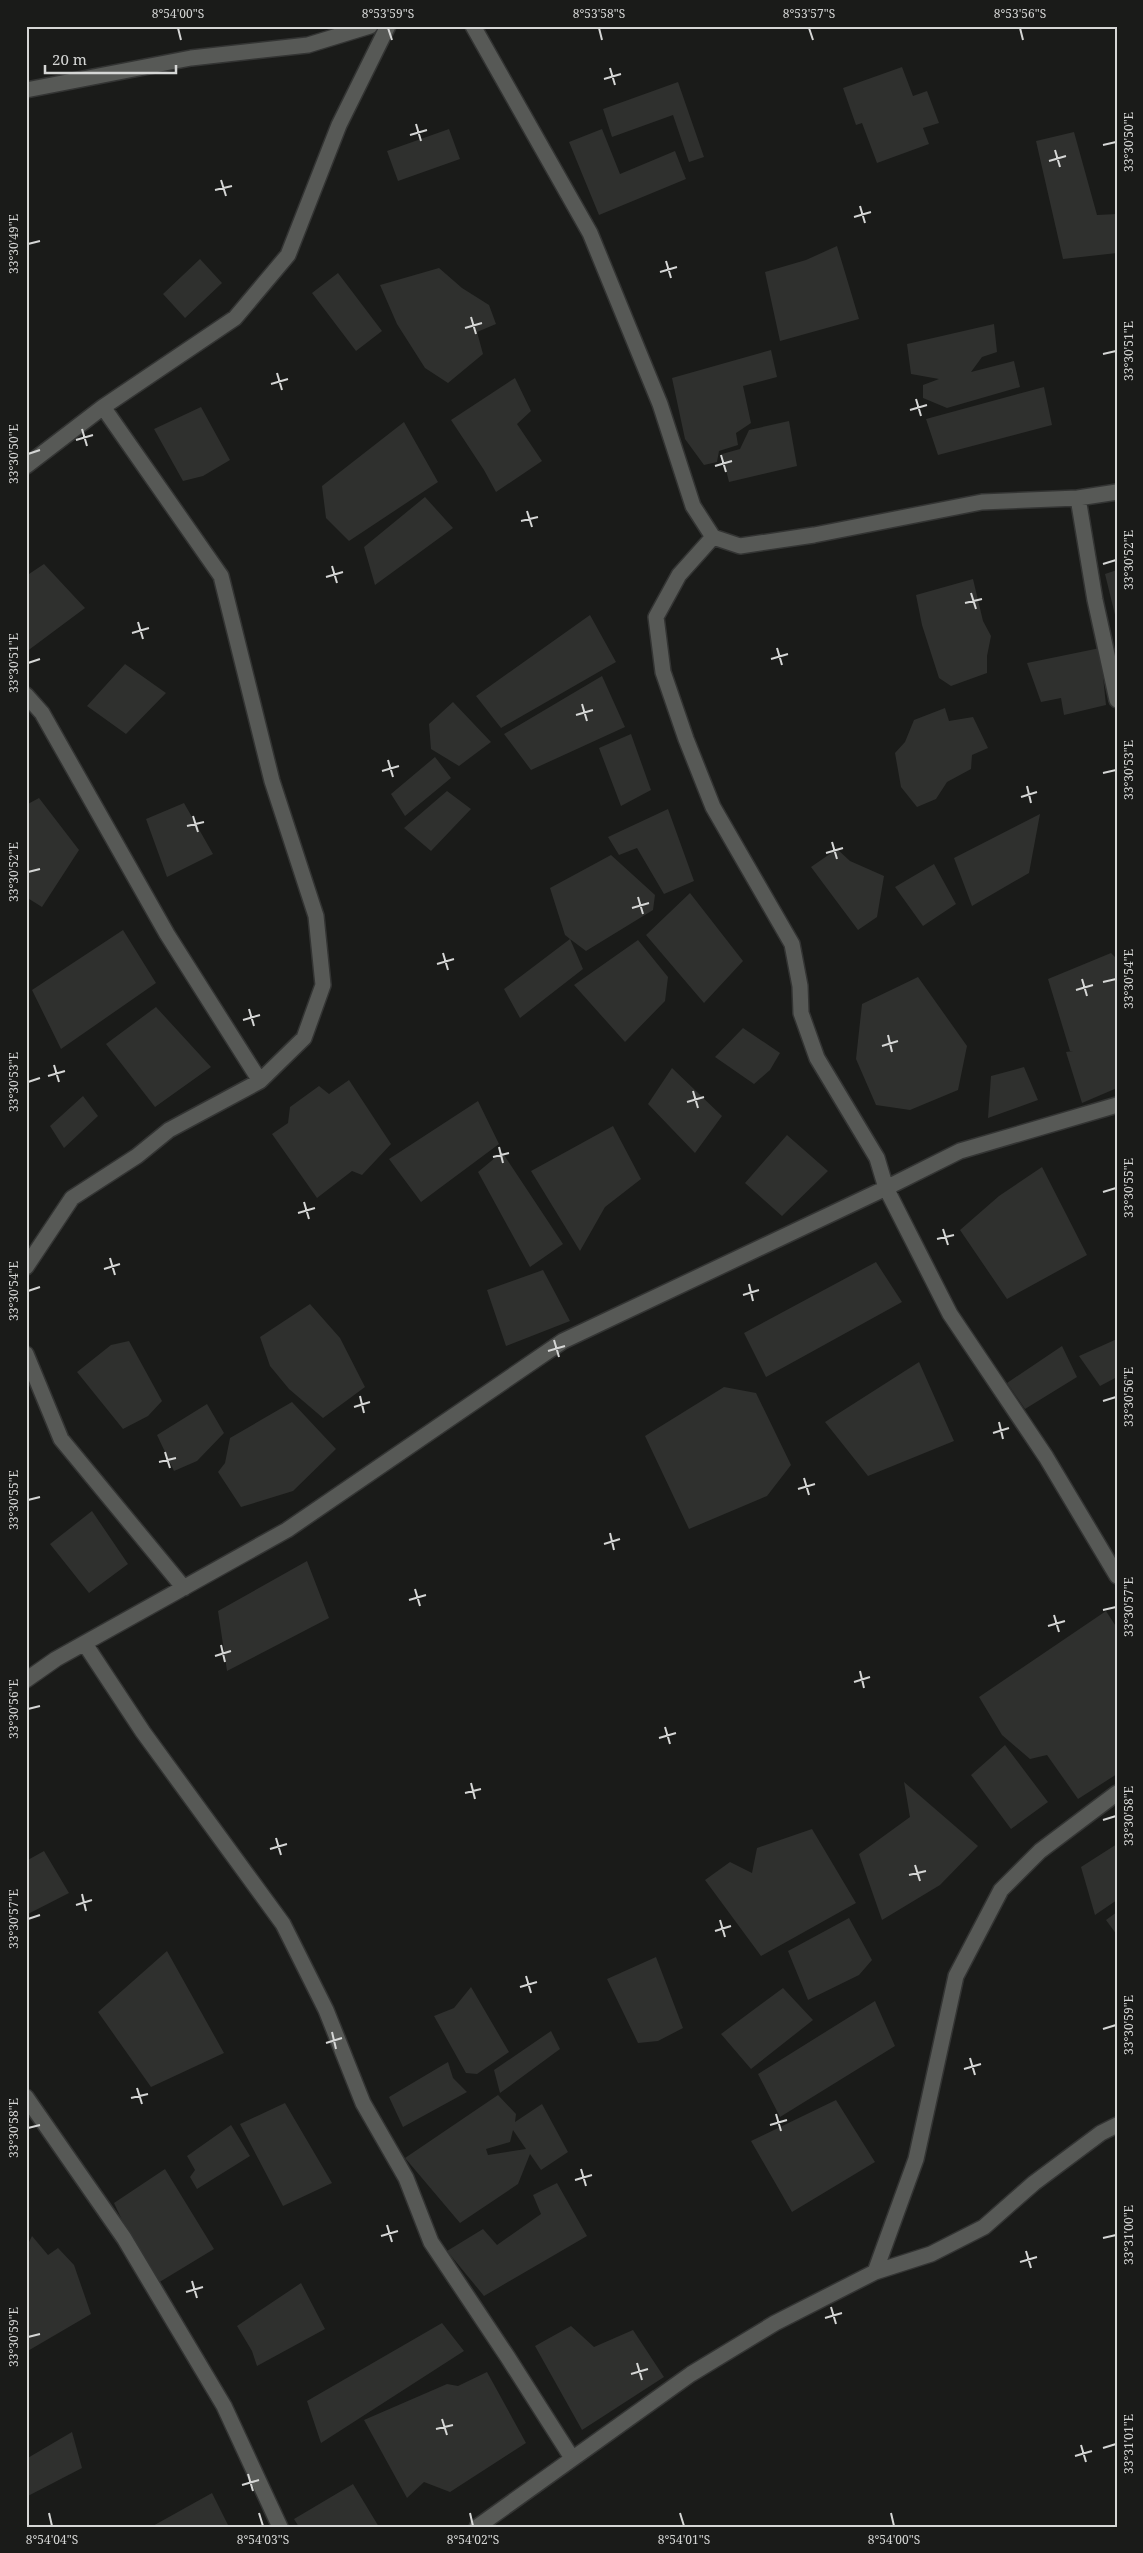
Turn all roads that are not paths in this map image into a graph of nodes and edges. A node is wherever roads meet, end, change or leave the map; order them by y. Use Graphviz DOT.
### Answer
graph roads {
  1 [pos="370,26"];
  2 [pos="388,26"];
  3 [pos="473,26"];
  4 [pos="26,90"];
  5 [pos="103,407"];
  6 [pos="26,466"];
  7 [pos="1117,492"];
  8 [pos="1078,498"];
  9 [pos="712,537"];
  10 [pos="26,695"];
  11 [pos="1117,700"];
  12 [pos="260,1081"];
  13 [pos="1117,1105"];
  14 [pos="886,1188"];
  15 [pos="26,1267"];
  16 [pos="26,1354"];
  17 [pos="1117,1576"];
  18 [pos="184,1588"];
  19 [pos="85,1644"];
  20 [pos="26,1680"];
  21 [pos="1117,1793"];
  22 [pos="26,2097"];
  23 [pos="1117,2125"];
  24 [pos="875,2272"];
  25 [pos="572,2458"];
  26 [pos="280,2527"];
  27 [pos="478,2527"];
  1 -- 4 [label="street"];
  2 -- 5 [label="street"];
  3 -- 9 [label="street"];
  5 -- 6 [label="street"];
  5 -- 12 [label="street"];
  7 -- 8 [label="street"];
  8 -- 9 [label="street"];
  8 -- 11 [label="street"];
  9 -- 14 [label="street"];
  10 -- 12 [label="street"];
  12 -- 15 [label="street"];
  13 -- 14 [label="street"];
  14 -- 17 [label="street"];
  14 -- 18 [label="street"];
  16 -- 18 [label="street"];
  18 -- 19 [label="street"];
  19 -- 20 [label="street"];
  19 -- 25 [label="street"];
  21 -- 24 [label="street"];
  22 -- 26 [label="street"];
  23 -- 24 [label="street"];
  24 -- 25 [label="street"];
  25 -- 27 [label="street"];
}
